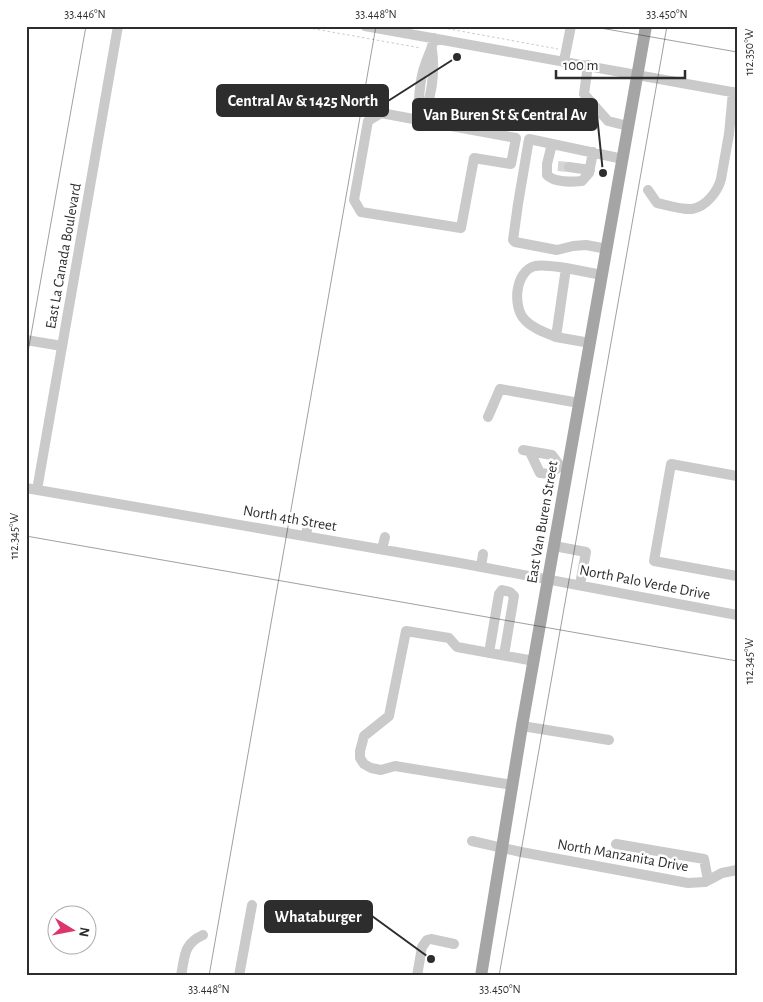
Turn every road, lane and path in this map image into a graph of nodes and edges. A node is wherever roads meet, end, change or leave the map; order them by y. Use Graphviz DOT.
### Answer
graph roads {
  1 [pos="118,26"];
  2 [pos="298,26"];
  3 [pos="365,26"];
  4 [pos="433,26"];
  5 [pos="570,26"];
  6 [pos="646,26"];
  7 [pos="379,28"];
  8 [pos="434,38"];
  9 [pos="432,50"];
  10 [pos="565,56"];
  11 [pos="588,65"];
  12 [pos="638,74"];
  13 [pos="735,92"];
  14 [pos="420,120"];
  15 [pos="628,126"];
  16 [pos="552,144"];
  17 [pos="593,152"];
  18 [pos="622,159"];
  19 [pos="547,164"];
  20 [pos="590,170"];
  21 [pos="648,190"];
  22 [pos="607,249"];
  23 [pos="566,268"];
  24 [pos="602,275"];
  25 [pos="556,337"];
  26 [pos="26,340"];
  27 [pos="590,343"];
  28 [pos="62,346"];
  29 [pos="580,403"];
  30 [pos="488,417"];
  31 [pos="564,467"];
  32 [pos="737,476"];
  33 [pos="26,488"];
  34 [pos="37,490"];
  35 [pos="308,524"];
  36 [pos="306,536"];
  37 [pos="385,538"];
  38 [pos="554,546"];
  39 [pos="382,549"];
  40 [pos="483,554"];
  41 [pos="481,567"];
  42 [pos="737,576"];
  43 [pos="549,579"];
  44 [pos="580,585"];
  45 [pos="737,615"];
  46 [pos="489,653"];
  47 [pos="504,655"];
  48 [pos="534,661"];
  49 [pos="522,726"];
  50 [pos="609,740"];
  51 [pos="512,785"];
  52 [pos="472,841"];
  53 [pos="616,844"];
  54 [pos="502,848"];
  55 [pos="737,870"];
  56 [pos="708,880"];
  57 [pos="252,905"];
  58 [pos="203,935"];
  59 [pos="454,944"];
  60 [pos="182,976"];
  61 [pos="239,976"];
  62 [pos="417,976"];
  63 [pos="481,976"];
  1 -- 28 [label="street, East La Canada Boulevard"];
  2 -- 9 [label="path"];
  3 -- 7 [label="street"];
  4 -- 10 [label="path"];
  5 -- 10 [label="street"];
  6 -- 12 [label="main road, East Van Buren Street"];
  7 -- 8 [label="street"];
  8 -- 9 [label="street"];
  8 -- 10 [label="street"];
  9 -- 14 [label="street"];
  10 -- 11 [label="street"];
  11 -- 12 [label="street"];
  11 -- 15 [label="street"];
  12 -- 13 [label="street"];
  12 -- 15 [label="main road, East Van Buren Street"];
  13 -- 21 [label="street"];
  14 -- 14 [label="street"];
  15 -- 18 [label="main road, East Van Buren Street"];
  16 -- 17 [label="street"];
  16 -- 19 [label="street"];
  16 -- 22 [label="street"];
  17 -- 18 [label="street"];
  17 -- 20 [label="street"];
  18 -- 22 [label="main road, East Van Buren Street"];
  19 -- 20 [label="street"];
  19 -- 20 [label="street"];
  22 -- 24 [label="main road, East Van Buren Street"];
  23 -- 24 [label="street"];
  23 -- 25 [label="street"];
  23 -- 25 [label="street"];
  24 -- 27 [label="main road, East Van Buren Street"];
  25 -- 27 [label="street"];
  26 -- 28 [label="street"];
  27 -- 29 [label="main road, East Van Buren Street"];
  28 -- 34 [label="street, East La Canada Boulevard"];
  29 -- 30 [label="street"];
  29 -- 31 [label="main road, East Van Buren Street"];
  31 -- 31 [label="street"];
  31 -- 38 [label="main road, East Van Buren Street"];
  32 -- 42 [label="street"];
  33 -- 34 [label="street, North 4th Street"];
  34 -- 36 [label="street, North 4th Street"];
  35 -- 36 [label="street"];
  36 -- 39 [label="street, North 4th Street"];
  37 -- 39 [label="street"];
  38 -- 43 [label="main road, East Van Buren Street"];
  38 -- 44 [label="street"];
  39 -- 41 [label="street, North 4th Street"];
  40 -- 41 [label="street"];
  41 -- 43 [label="street, North 4th Street"];
  43 -- 44 [label="street, North Palo Verde Drive"];
  43 -- 48 [label="main road, East Van Buren Street"];
  44 -- 45 [label="street, North Palo Verde Drive"];
  46 -- 47 [label="street"];
  46 -- 47 [label="street"];
  46 -- 51 [label="street"];
  47 -- 48 [label="street"];
  48 -- 49 [label="main road, East Van Buren Street"];
  49 -- 50 [label="street"];
  49 -- 51 [label="main road, East Van Buren Street"];
  51 -- 54 [label="main road, East Van Buren Street"];
  52 -- 54 [label="street, North Manzanita Drive"];
  53 -- 56 [label="street"];
  54 -- 56 [label="street, North Manzanita Drive"];
  54 -- 63 [label="main road, East Van Buren Street"];
  55 -- 56 [label="street, North Manzanita Drive"];
  57 -- 61 [label="street"];
  58 -- 60 [label="street"];
  59 -- 62 [label="street"];
}
